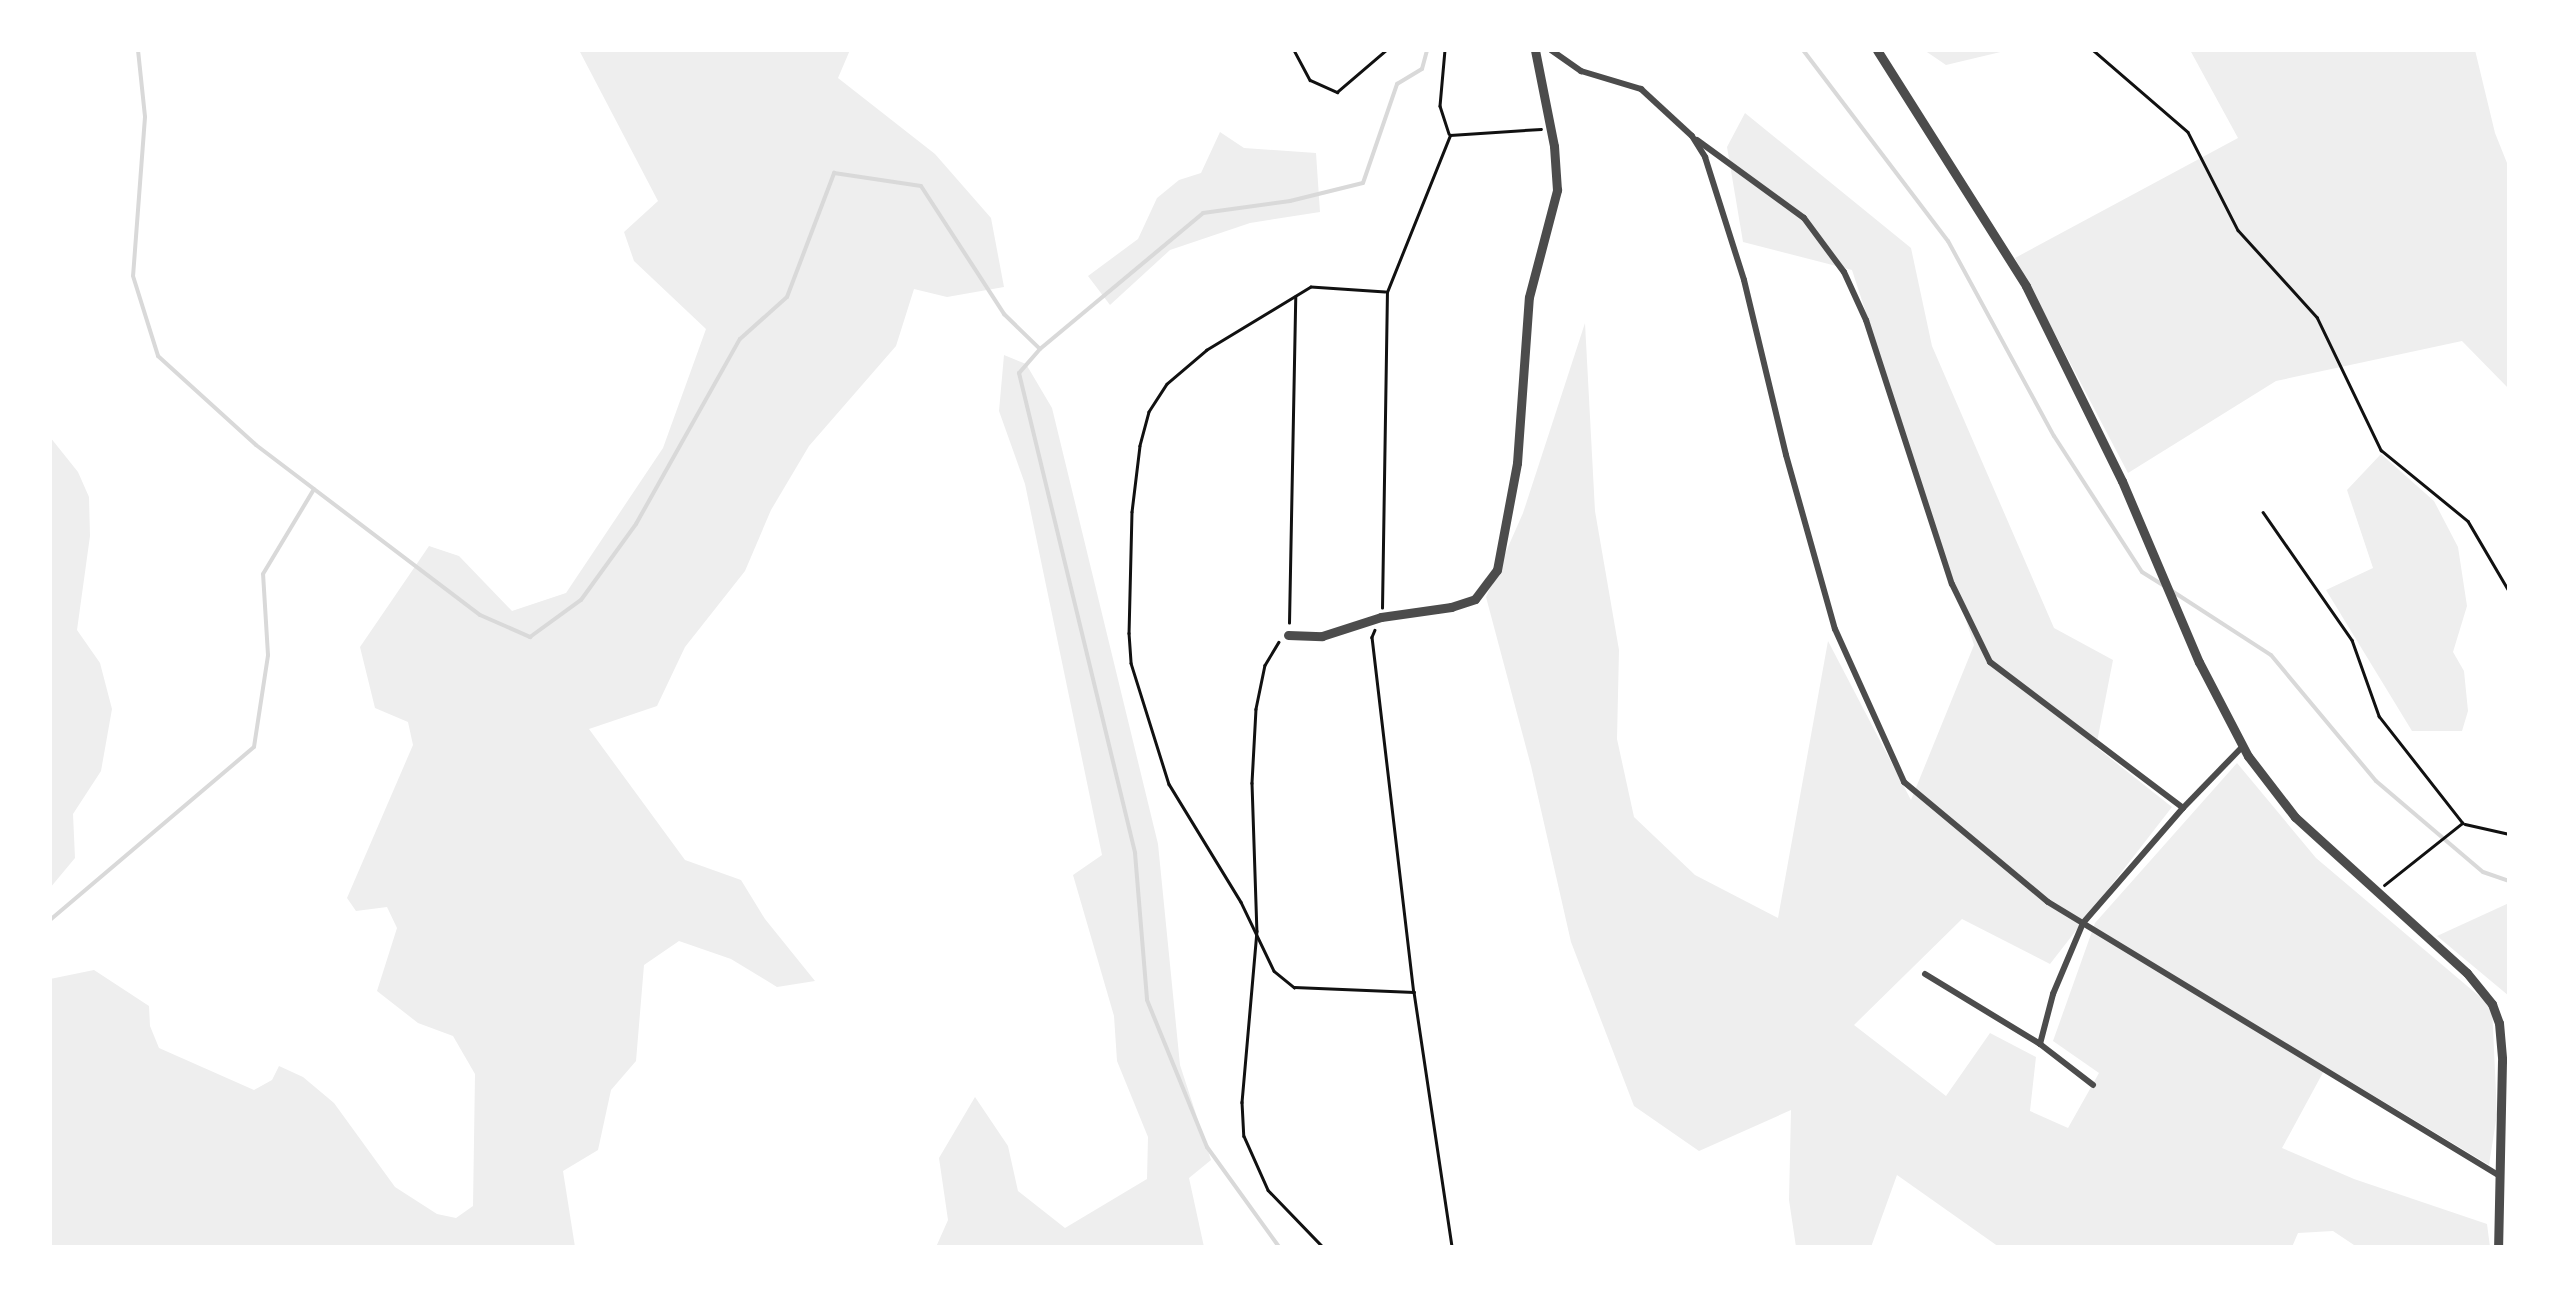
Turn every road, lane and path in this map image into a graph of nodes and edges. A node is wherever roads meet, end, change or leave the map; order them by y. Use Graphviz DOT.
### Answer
graph roads {
  1 [pos="1294,50"];
  2 [pos="1386,50"];
  3 [pos="1444,50"];
  4 [pos="1535,50"];
  5 [pos="1550,50"];
  6 [pos="1877,50"];
  7 [pos="2093,50"];
  8 [pos="1548,128"];
  9 [pos="1450,135"];
  10 [pos="1692,136"];
  11 [pos="1386,292"];
  12 [pos="1295,296"];
  13 [pos="2263,512"];
  14 [pos="2509,591"];
  15 [pos="1381,617"];
  16 [pos="1288,636"];
  17 [pos="2243,746"];
  18 [pos="2183,808"];
  19 [pos="2463,823"];
  20 [pos="2509,834"];
  21 [pos="2374,893"];
  22 [pos="2083,922"];
  23 [pos="1257,931"];
  24 [pos="1924,974"];
  25 [pos="1414,992"];
  26 [pos="2040,1044"];
  27 [pos="2093,1085"];
  28 [pos="2498,1175"];
  29 [pos="1324,1247"];
  30 [pos="1452,1247"];
  31 [pos="2498,1247"];
  1 -- 2 [label="path"];
  3 -- 9 [label="path"];
  4 -- 8 [label="street"];
  5 -- 10 [label="street"];
  6 -- 17 [label="street"];
  7 -- 14 [label="path"];
  8 -- 9 [label="path"];
  8 -- 15 [label="street"];
  9 -- 11 [label="path"];
  10 -- 18 [label="street"];
  10 -- 22 [label="street"];
  11 -- 12 [label="path"];
  11 -- 15 [label="path"];
  12 -- 16 [label="path"];
  12 -- 23 [label="path"];
  13 -- 19 [label="path"];
  15 -- 16 [label="street"];
  15 -- 25 [label="path"];
  16 -- 23 [label="path"];
  17 -- 18 [label="street"];
  17 -- 21 [label="street"];
  18 -- 22 [label="street"];
  19 -- 20 [label="path"];
  19 -- 21 [label="path"];
  21 -- 28 [label="street"];
  22 -- 26 [label="street"];
  22 -- 28 [label="street"];
  23 -- 25 [label="path"];
  23 -- 29 [label="path"];
  24 -- 26 [label="street"];
  25 -- 30 [label="path"];
  26 -- 27 [label="street"];
  28 -- 31 [label="street"];
}
